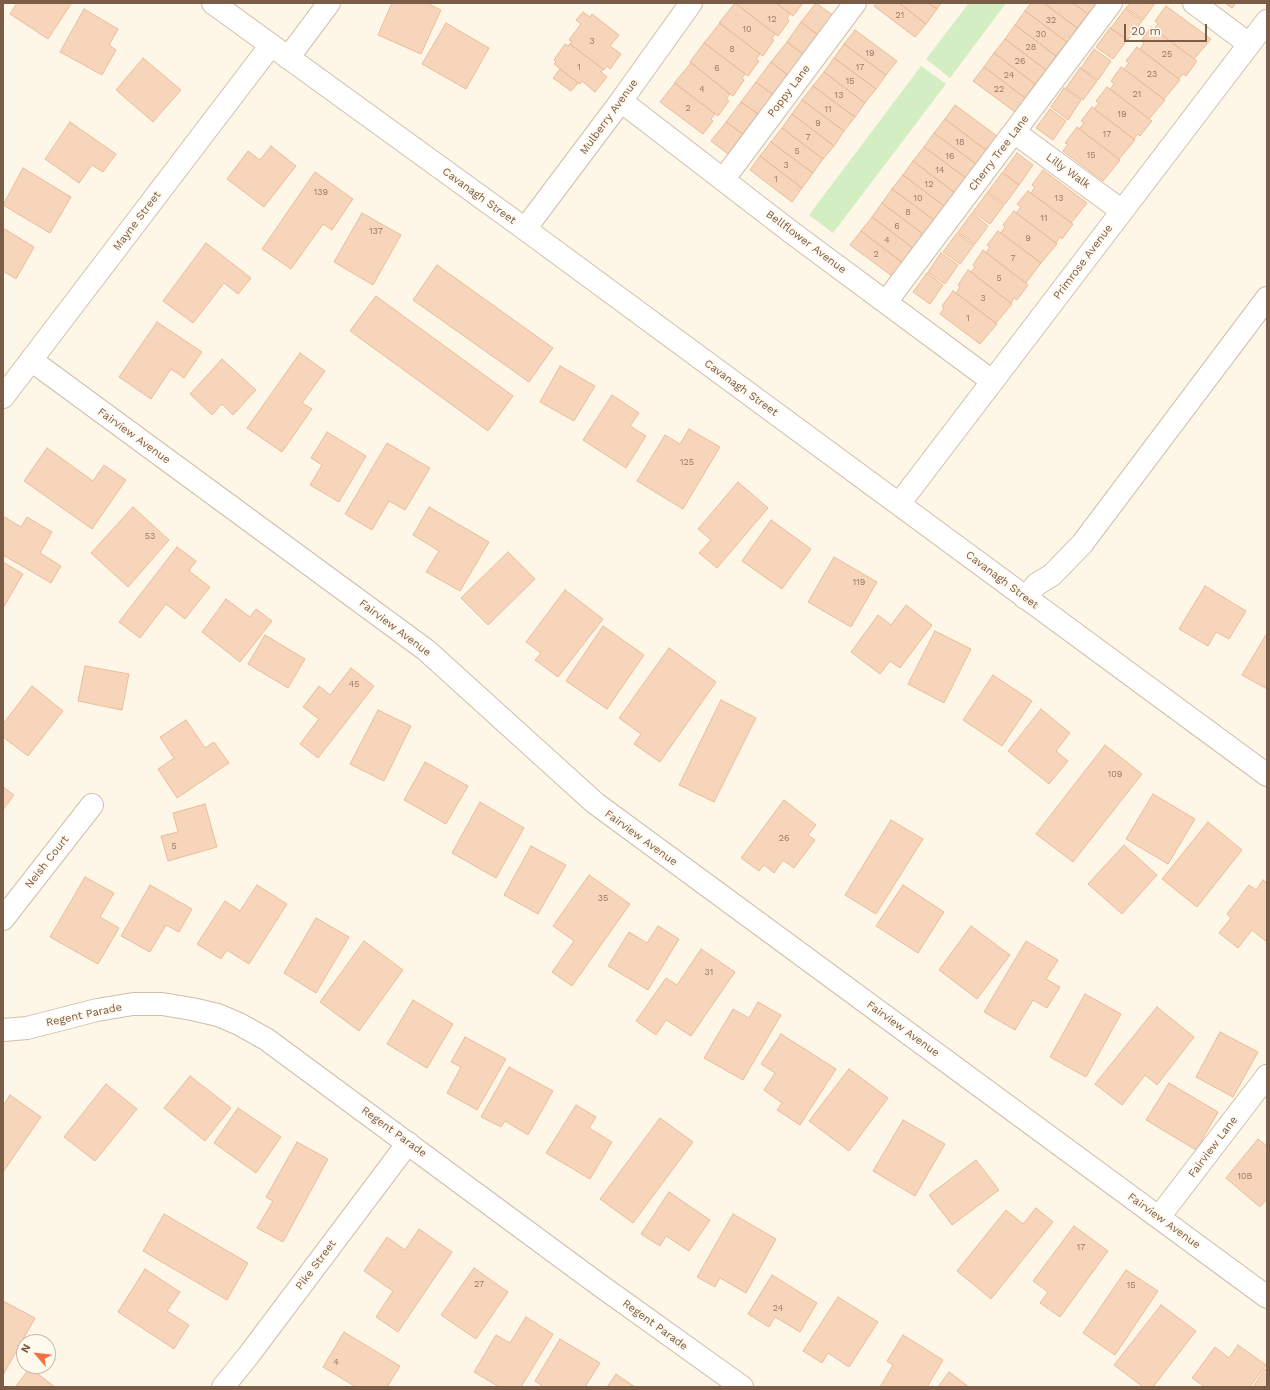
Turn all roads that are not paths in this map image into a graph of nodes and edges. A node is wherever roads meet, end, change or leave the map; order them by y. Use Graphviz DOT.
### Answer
graph roads {
  1 [pos="213,3"];
  2 [pos="329,3"];
  3 [pos="691,3"];
  4 [pos="1111,3"];
  5 [pos="1194,3"];
  6 [pos="849,5"];
  7 [pos="1267,21"];
  8 [pos="1249,44"];
  9 [pos="279,52"];
  10 [pos="621,101"];
  11 [pos="1014,132"];
  12 [pos="723,180"];
  13 [pos="1122,211"];
  14 [pos="525,229"];
  15 [pos="1267,298"];
  16 [pos="886,302"];
  17 [pos="31,360"];
  18 [pos="992,381"];
  19 [pos="3,397"];
  20 [pos="899,504"];
  21 [pos="1025,598"];
  22 [pos="1267,775"];
  23 [pos="92,805"];
  24 [pos="3,919"];
  25 [pos="3,1030"];
  26 [pos="1267,1076"];
  27 [pos="408,1143"];
  28 [pos="1159,1217"];
  29 [pos="1267,1297"];
  30 [pos="223,1387"];
  31 [pos="742,1387"];
  1 -- 9 [label="street, Cavanagh Street"];
  2 -- 9 [label="street, Mayne Street"];
  3 -- 10 [label="street, Mulberry Avenue"];
  4 -- 11 [label="street, Cherry Tree Lane"];
  5 -- 8 [label="street"];
  6 -- 12 [label="street, Poppy Lane"];
  7 -- 8 [label="street, Primrose Avenue"];
  8 -- 13 [label="street, Primrose Avenue"];
  9 -- 14 [label="street, Cavanagh Street"];
  9 -- 17 [label="street, Mayne Street"];
  10 -- 12 [label="street, Bellflower Avenue"];
  10 -- 14 [label="street, Mulberry Avenue"];
  11 -- 13 [label="street, Lilly Walk"];
  11 -- 16 [label="street, Cherry Tree Lane"];
  12 -- 16 [label="street, Bellflower Avenue"];
  13 -- 18 [label="street, Primrose Avenue"];
  14 -- 20 [label="street, Cavanagh Street"];
  15 -- 21 [label="street"];
  16 -- 18 [label="street, Bellflower Avenue"];
  17 -- 19 [label="street, Mayne Street"];
  17 -- 28 [label="street, Fairview Avenue"];
  18 -- 20 [label="street, Primrose Avenue"];
  20 -- 21 [label="street, Cavanagh Street"];
  21 -- 22 [label="street, Cavanagh Street"];
  23 -- 24 [label="street, Neish Court"];
  25 -- 27 [label="street, Regent Parade"];
  26 -- 28 [label="street, Fairview Lane"];
  27 -- 30 [label="street, Pike Street"];
  27 -- 31 [label="street, Regent Parade"];
  28 -- 29 [label="street, Fairview Avenue"];
}
